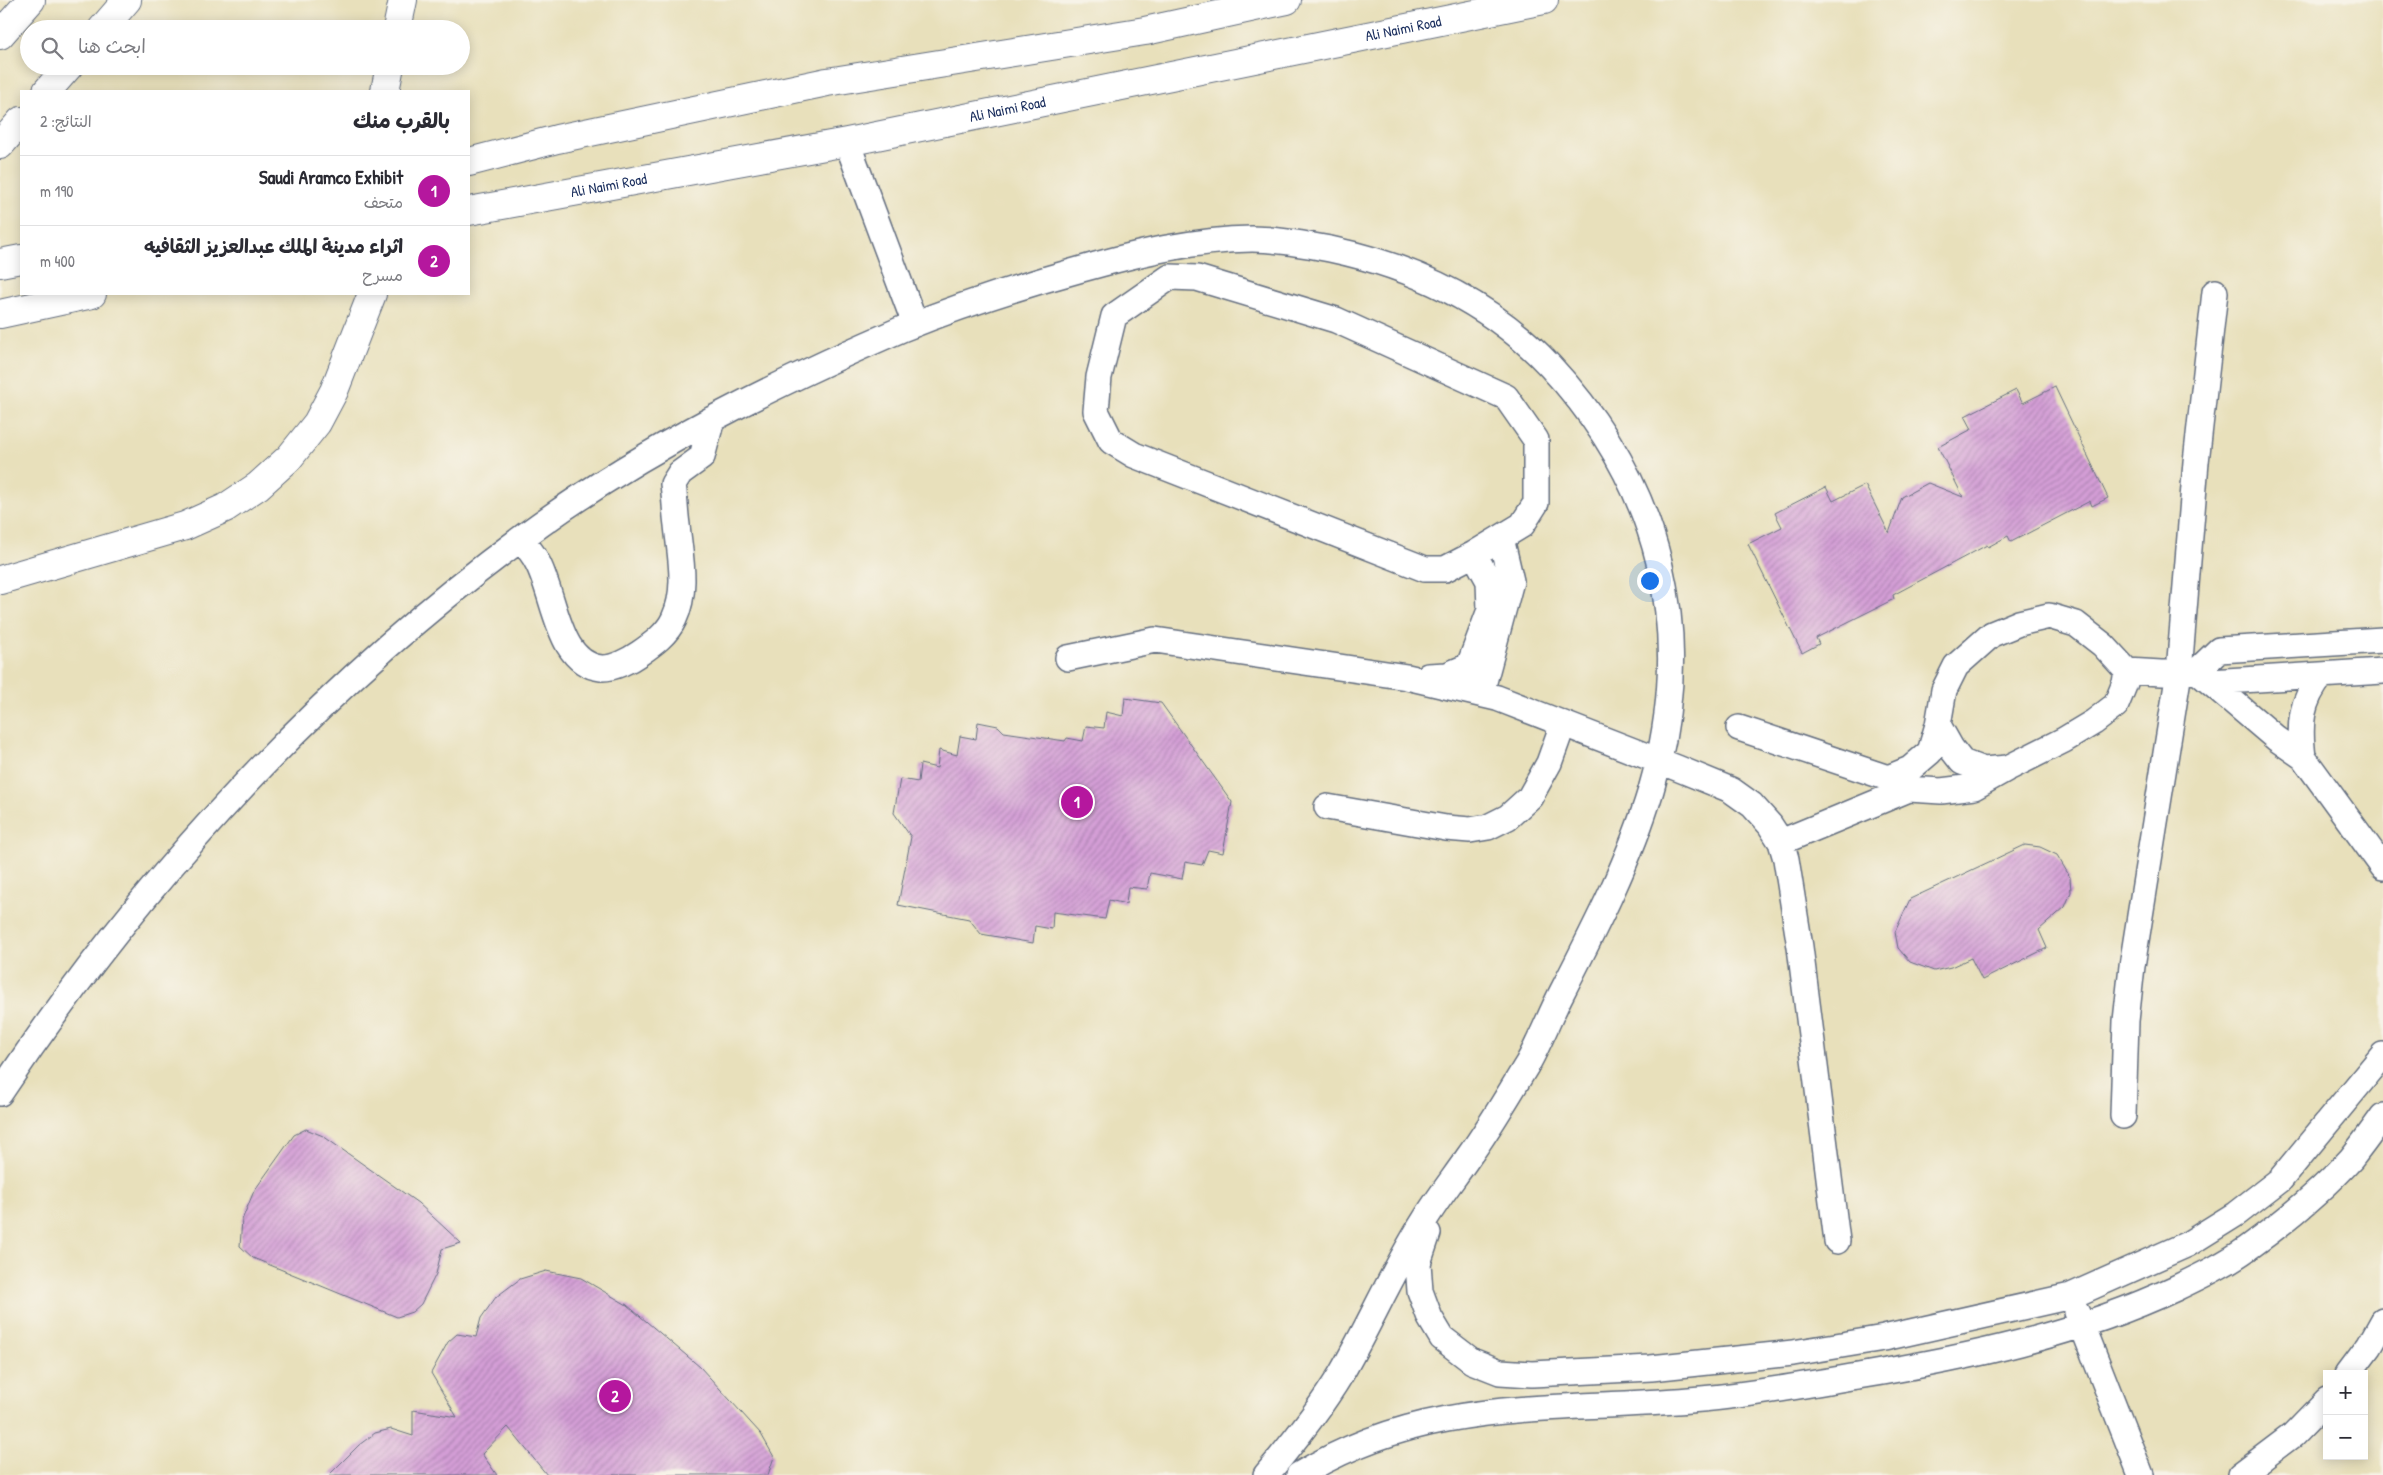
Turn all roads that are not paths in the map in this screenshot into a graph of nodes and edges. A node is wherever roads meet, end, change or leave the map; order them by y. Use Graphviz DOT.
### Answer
graph roads {
  1 [pos="31,0"];
  2 [pos="128,0"];
  3 [pos="403,0"];
  4 [pos="1287,0"];
  5 [pos="1544,0"];
  6 [pos="110,20"];
  7 [pos="400,20"];
  8 [pos="0,35"];
  9 [pos="61,75"];
  10 [pos="389,75"];
  11 [pos="396,75"];
  12 [pos="48,90"];
  13 [pos="386,90"];
  14 [pos="395,90"];
  15 [pos="20,122"];
  16 [pos="557,139"];
  17 [pos="847,142"];
  18 [pos="0,145"];
  19 [pos="470,148"];
  20 [pos="470,162"];
  21 [pos="470,211"];
  22 [pos="20,259"];
  23 [pos="0,263"];
  24 [pos="2215,292"];
  25 [pos="47,295"];
  26 [pos="87,295"];
  27 [pos="352,295"];
  28 [pos="372,295"];
  29 [pos="0,314"];
  30 [pos="915,324"];
  31 [pos="334,391"];
  32 [pos="712,419"];
  33 [pos="1501,538"];
  34 [pos="519,541"];
  35 [pos="1474,554"];
  36 [pos="0,580"];
  37 [pos="2383,640"];
  38 [pos="1068,658"];
  39 [pos="2127,671"];
  40 [pos="2383,671"];
  41 [pos="2195,675"];
  42 [pos="2322,675"];
  43 [pos="1407,677"];
  44 [pos="1481,693"];
  45 [pos="1563,724"];
  46 [pos="1938,725"];
  47 [pos="1739,728"];
  48 [pos="2302,757"];
  49 [pos="1659,761"];
  50 [pos="2008,768"];
  51 [pos="1898,783"];
  52 [pos="1327,807"];
  53 [pos="1780,842"];
  54 [pos="2383,867"];
  55 [pos="2383,1055"];
  56 [pos="0,1093"];
  57 [pos="2124,1116"];
  58 [pos="2383,1116"];
  59 [pos="1444,1188"];
  60 [pos="1837,1241"];
  61 [pos="2071,1296"];
  62 [pos="2383,1321"];
  63 [pos="2082,1327"];
  64 [pos="2351,1370"];
  65 [pos="2323,1404"];
  66 [pos="1266,1475"];
  67 [pos="1299,1475"];
  68 [pos="2141,1475"];
  69 [pos="2240,1475"];
  1 -- 8 [label="main road"];
  2 -- 6 [label="main road"];
  3 -- 7 [label="main road"];
  4 -- 16 [label="main road"];
  5 -- 17 [label="main road, Ali Naimi Road"];
  9 -- 12 [label="main road"];
  10 -- 13 [label="main road"];
  11 -- 14 [label="main road"];
  15 -- 18 [label="main road"];
  16 -- 19 [label="main road"];
  16 -- 20 [label="main road"];
  17 -- 21 [label="main road, Ali Naimi Road"];
  17 -- 30 [label="street"];
  22 -- 23 [label="main road"];
  24 -- 41 [label="street"];
  25 -- 29 [label="main road"];
  26 -- 29 [label="main road"];
  27 -- 31 [label="main road"];
  28 -- 31 [label="main road"];
  30 -- 32 [label="street"];
  30 -- 49 [label="street"];
  31 -- 36 [label="main road"];
  32 -- 34 [label="street"];
  32 -- 34 [label="street"];
  33 -- 35 [label="street"];
  33 -- 35 [label="street"];
  33 -- 44 [label="street"];
  34 -- 56 [label="street"];
  35 -- 43 [label="street"];
  37 -- 41 [label="street"];
  38 -- 43 [label="street"];
  39 -- 41 [label="street"];
  39 -- 46 [label="street"];
  39 -- 50 [label="street"];
  40 -- 42 [label="street"];
  41 -- 42 [label="street"];
  41 -- 48 [label="street"];
  41 -- 57 [label="street"];
  42 -- 48 [label="street"];
  43 -- 44 [label="street"];
  44 -- 45 [label="street"];
  45 -- 49 [label="street"];
  45 -- 52 [label="street"];
  46 -- 50 [label="street"];
  46 -- 51 [label="street"];
  47 -- 51 [label="street"];
  48 -- 54 [label="street"];
  49 -- 53 [label="street"];
  49 -- 59 [label="street"];
  50 -- 51 [label="street"];
  51 -- 53 [label="street"];
  53 -- 60 [label="street"];
  55 -- 61 [label="street"];
  58 -- 63 [label="street"];
  59 -- 61 [label="street"];
  59 -- 66 [label="street"];
  61 -- 63 [label="street"];
  62 -- 64 [label="street"];
  63 -- 67 [label="street"];
  63 -- 68 [label="street"];
  65 -- 69 [label="street"];
}
